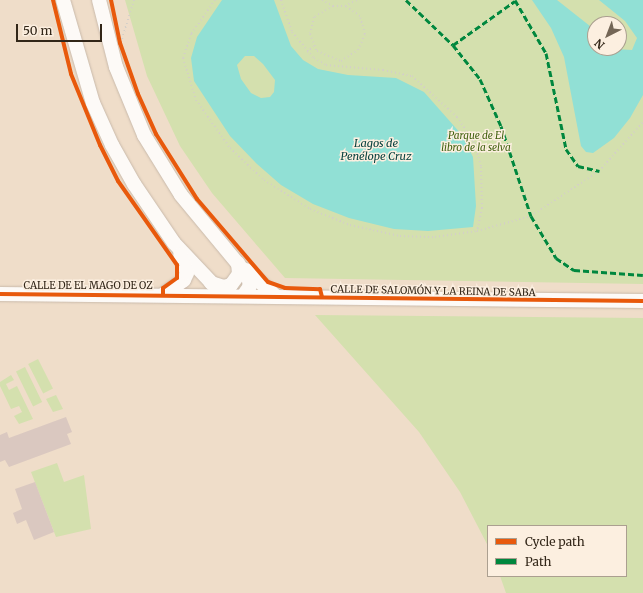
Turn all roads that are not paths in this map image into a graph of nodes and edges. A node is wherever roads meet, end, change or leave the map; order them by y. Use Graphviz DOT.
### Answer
graph roads {
  1 [pos="63,0"];
  2 [pos="99,0"];
  3 [pos="174,242"];
  4 [pos="238,263"];
  5 [pos="211,283"];
  6 [pos="0,294"];
  7 [pos="163,295"];
  8 [pos="223,295"];
  9 [pos="243,296"];
  10 [pos="277,297"];
  11 [pos="643,301"];
  1 -- 3 [label="main road"];
  2 -- 4 [label="main road"];
  3 -- 5 [label="main road"];
  3 -- 7 [label="main road"];
  4 -- 5 [label="main road"];
  4 -- 9 [label="main road"];
  4 -- 10 [label="main road"];
  5 -- 8 [label="main road"];
  6 -- 7 [label="main road, CALLE DE EL MAGO DE OZ"];
  7 -- 8 [label="main road, CALLE DE EL MAGO DE OZ"];
  8 -- 9 [label="main road, CALLE DE SALOMÓN Y LA REINA DE SABA"];
  9 -- 10 [label="main road, CALLE DE SALOMÓN Y LA REINA DE SABA"];
  10 -- 11 [label="main road, CALLE DE SALOMÓN Y LA REINA DE SABA"];
}
